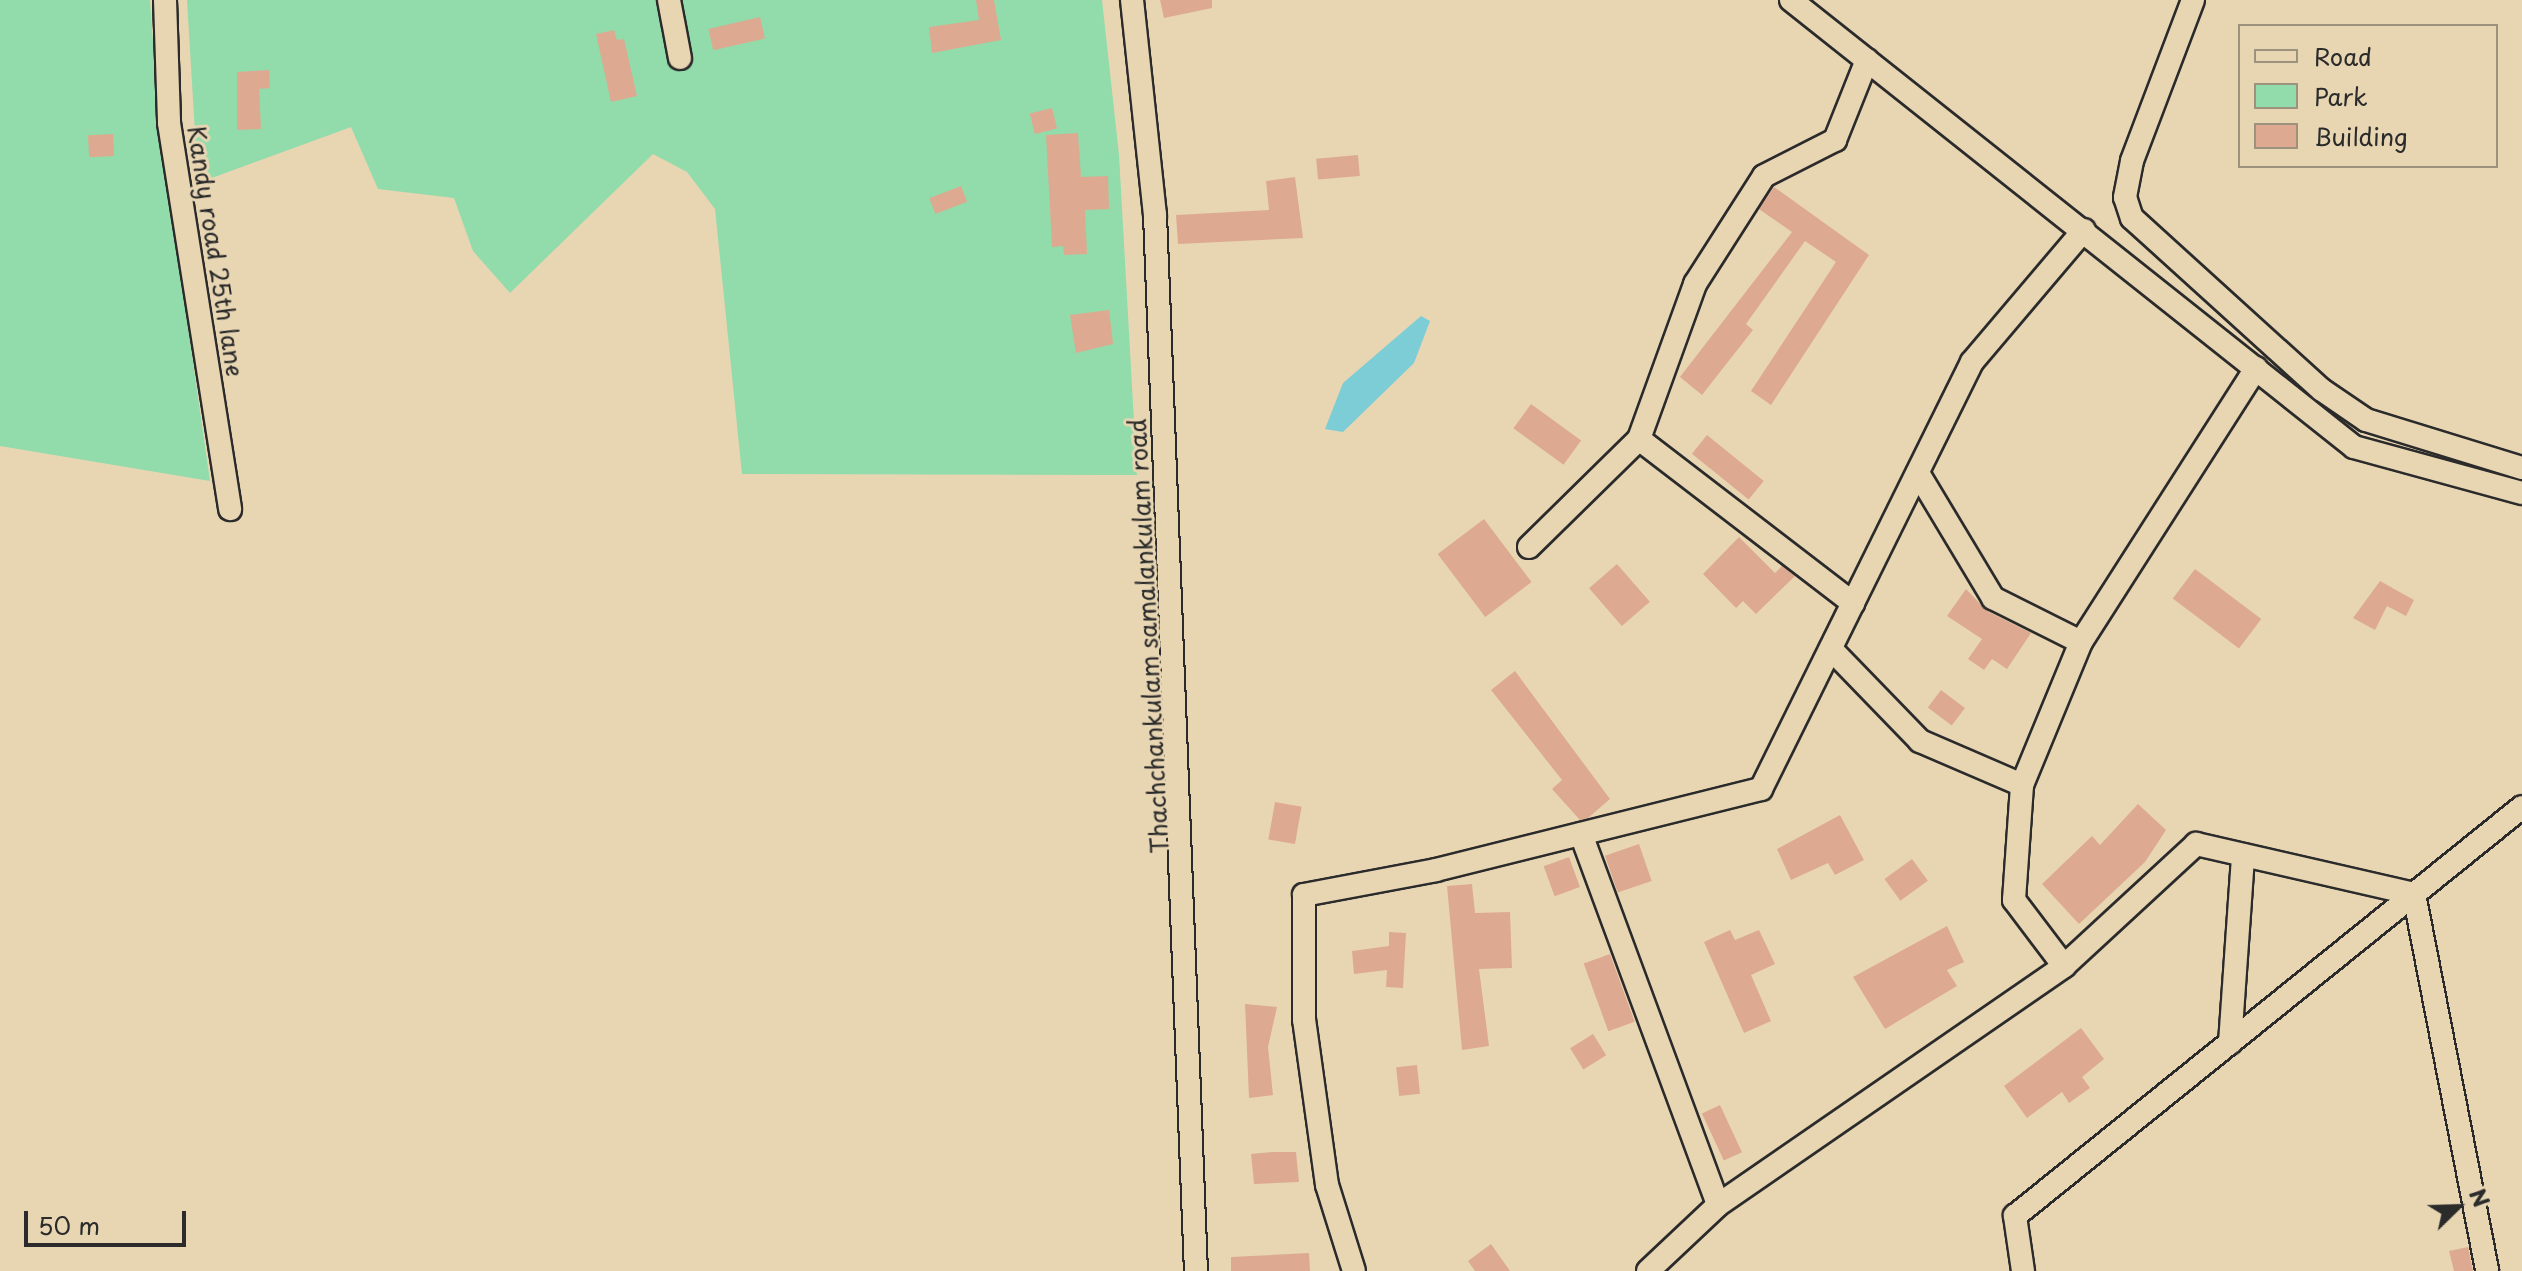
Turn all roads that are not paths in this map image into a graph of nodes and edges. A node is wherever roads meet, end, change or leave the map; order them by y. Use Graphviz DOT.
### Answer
graph roads {
  1 [pos="165,0"];
  2 [pos="669,0"];
  3 [pos="1132,0"];
  4 [pos="1791,0"];
  5 [pos="2193,0"];
  6 [pos="680,58"];
  7 [pos="1867,60"];
  8 [pos="2084,230"];
  9 [pos="2256,368"];
  10 [pos="1639,439"];
  11 [pos="2522,468"];
  12 [pos="1918,473"];
  13 [pos="2522,493"];
  14 [pos="230,509"];
  15 [pos="1529,547"];
  16 [pos="1853,603"];
  17 [pos="2081,642"];
  18 [pos="1831,649"];
  19 [pos="2022,785"];
  20 [pos="2522,807"];
  21 [pos="1581,834"];
  22 [pos="2243,855"];
  23 [pos="2414,894"];
  24 [pos="2064,966"];
  25 [pos="2230,1043"];
  26 [pos="1718,1205"];
  27 [pos="1196,1271"];
  28 [pos="1354,1271"];
  29 [pos="1648,1271"];
  30 [pos="2023,1271"];
  31 [pos="2487,1271"];
  1 -- 14 [label="street, Kandy road 25th lane"];
  2 -- 6 [label="street"];
  3 -- 27 [label="street, Thachchankulam samalankulam road"];
  4 -- 7 [label="street"];
  5 -- 11 [label="street"];
  7 -- 8 [label="street"];
  7 -- 10 [label="street"];
  8 -- 9 [label="street"];
  8 -- 12 [label="street"];
  9 -- 13 [label="street"];
  9 -- 17 [label="street"];
  10 -- 15 [label="street"];
  10 -- 16 [label="street"];
  12 -- 16 [label="street"];
  12 -- 17 [label="street"];
  16 -- 18 [label="street"];
  17 -- 19 [label="street"];
  18 -- 19 [label="street"];
  18 -- 21 [label="street"];
  19 -- 24 [label="street"];
  20 -- 23 [label="street"];
  21 -- 26 [label="street"];
  21 -- 28 [label="street"];
  22 -- 23 [label="street"];
  22 -- 24 [label="street"];
  22 -- 25 [label="street"];
  23 -- 25 [label="street"];
  23 -- 31 [label="street"];
  24 -- 26 [label="street"];
  25 -- 30 [label="street"];
  26 -- 29 [label="street"];
}
